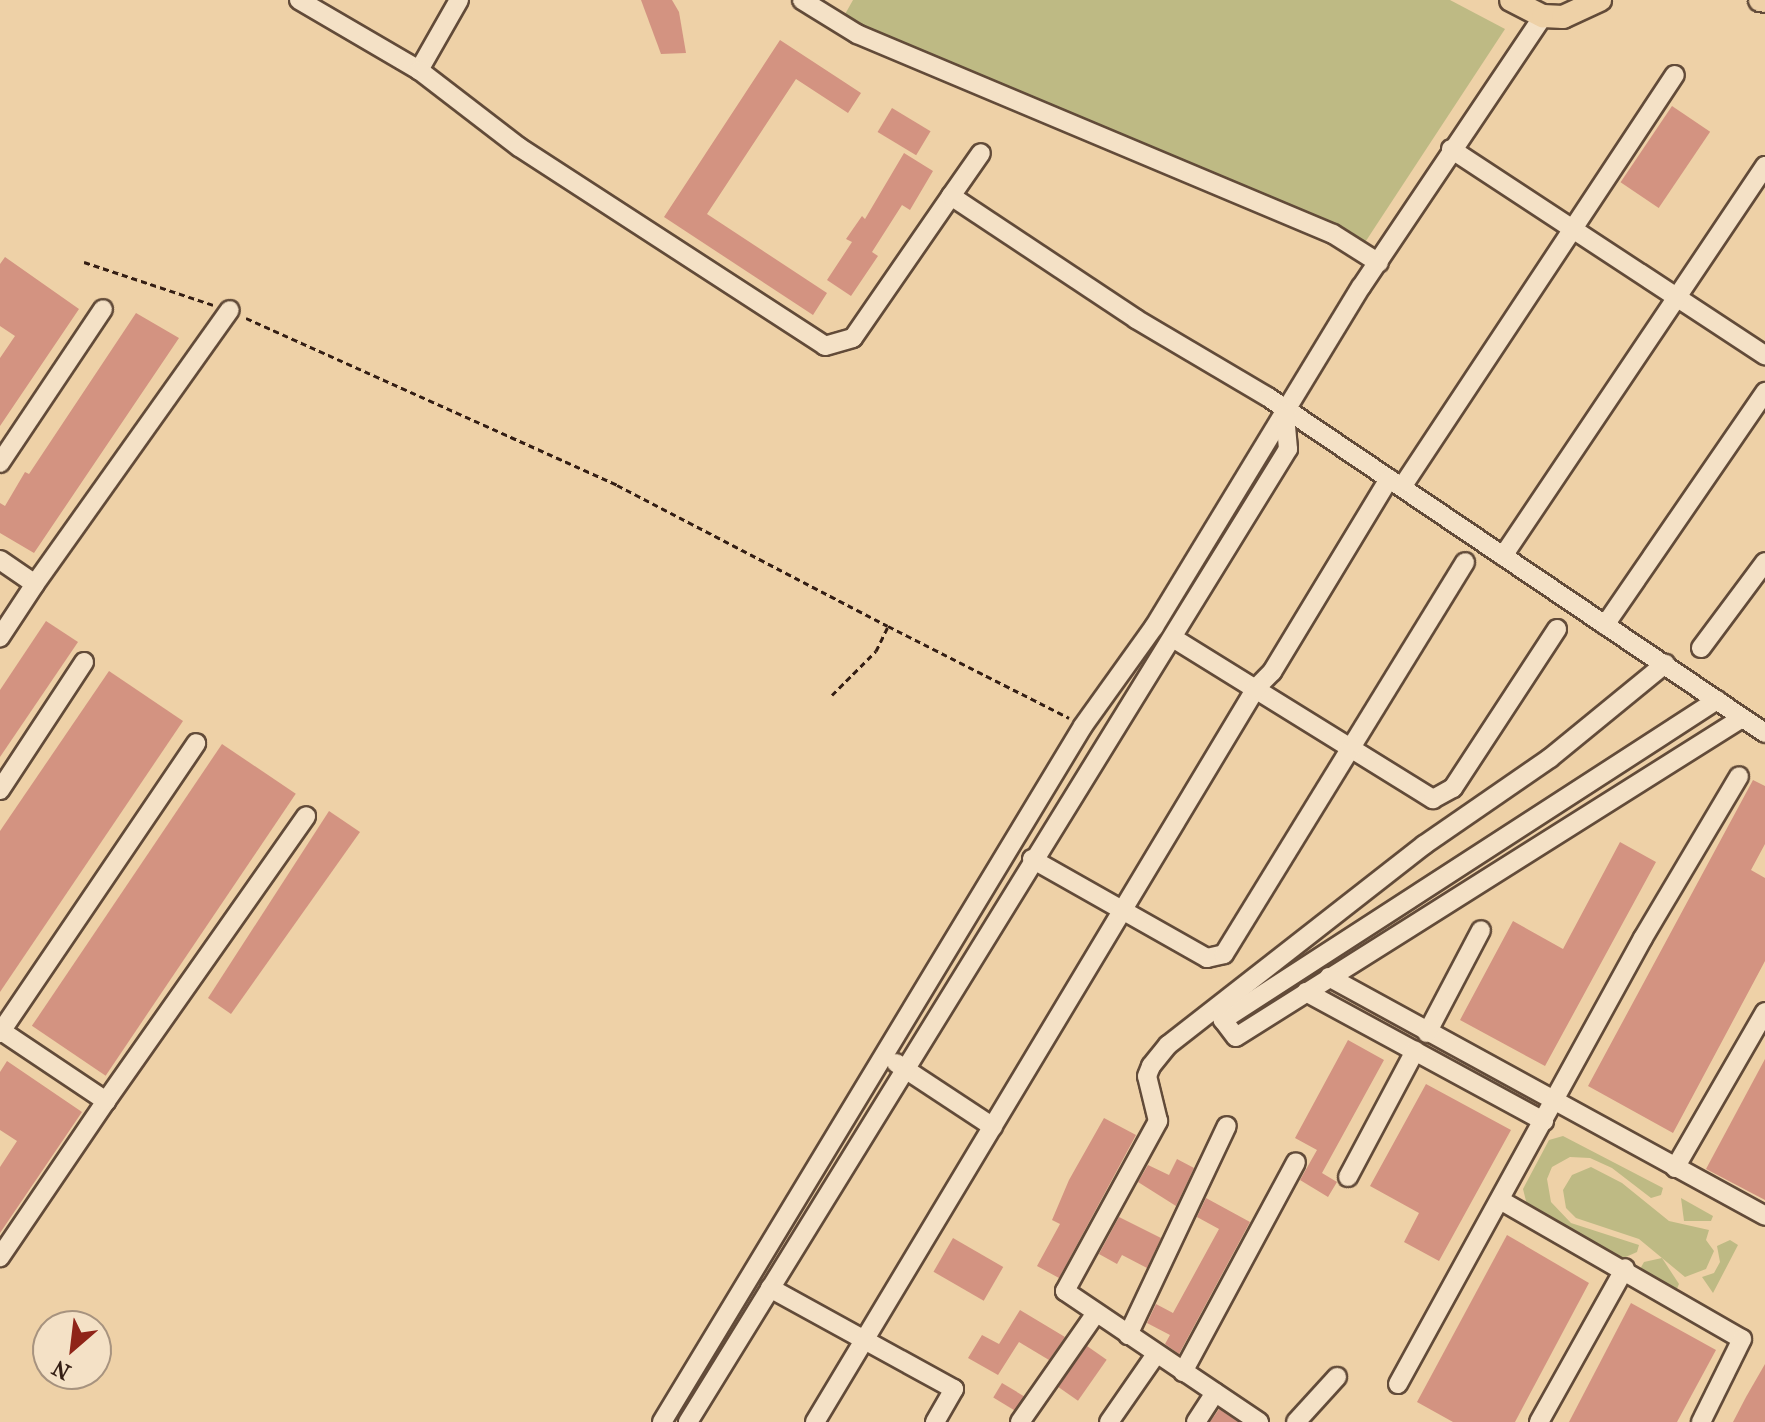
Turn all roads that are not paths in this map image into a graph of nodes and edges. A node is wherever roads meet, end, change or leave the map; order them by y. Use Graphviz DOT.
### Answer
graph roads {
  1 [pos="299,0"];
  2 [pos="459,0"];
  3 [pos="802,0"];
  4 [pos="1511,0"];
  5 [pos="1600,0"];
  6 [pos="1543,16"];
  7 [pos="419,70"];
  8 [pos="1675,75"];
  9 [pos="1451,149"];
  10 [pos="981,153"];
  11 [pos="1765,166"];
  12 [pos="951,196"];
  13 [pos="1573,229"];
  14 [pos="1379,263"];
  15 [pos="1676,296"];
  16 [pos="103,309"];
  17 [pos="230,310"];
  18 [pos="1765,355"];
  19 [pos="1765,392"];
  20 [pos="1285,412"];
  21 [pos="0,463"];
  22 [pos="1396,483"];
  23 [pos="1503,556"];
  24 [pos="0,560"];
  25 [pos="1465,562"];
  26 [pos="1765,562"];
  27 [pos="35,584"];
  28 [pos="1605,625"];
  29 [pos="1557,629"];
  30 [pos="0,637"];
  31 [pos="1173,638"];
  32 [pos="1701,648"];
  33 [pos="84,662"];
  34 [pos="1665,664"];
  35 [pos="1256,688"];
  36 [pos="1717,700"];
  37 [pos="1742,718"];
  38 [pos="1765,733"];
  39 [pos="196,743"];
  40 [pos="1353,748"];
  41 [pos="1739,776"];
  42 [pos="0,790"];
  43 [pos="1035,805"];
  44 [pos="306,816"];
  45 [pos="1058,818"];
  46 [pos="1032,859"];
  47 [pos="1126,911"];
  48 [pos="1481,930"];
  49 [pos="1329,977"];
  50 [pos="1306,992"];
  51 [pos="1765,1012"];
  52 [pos="1,1031"];
  53 [pos="1427,1033"];
  54 [pos="1415,1051"];
  55 [pos="884,1055"];
  56 [pos="903,1068"];
  57 [pos="106,1101"];
  58 [pos="1555,1102"];
  59 [pos="1544,1121"];
  60 [pos="1227,1126"];
  61 [pos="993,1127"];
  62 [pos="1296,1162"];
  63 [pos="1675,1168"];
  64 [pos="1348,1177"];
  65 [pos="1500,1200"];
  66 [pos="1765,1216"];
  67 [pos="0,1257"];
  68 [pos="1625,1268"];
  69 [pos="770,1288"];
  70 [pos="1096,1313"];
  71 [pos="1128,1335"];
  72 [pos="867,1342"];
  73 [pos="1156,1354"];
  74 [pos="1183,1372"];
  75 [pos="1337,1377"];
  76 [pos="1398,1384"];
  77 [pos="1215,1393"];
  78 [pos="662,1422"];
  79 [pos="688,1422"];
  80 [pos="815,1422"];
  81 [pos="935,1422"];
  82 [pos="1020,1422"];
  83 [pos="1109,1422"];
  84 [pos="1196,1422"];
  85 [pos="1259,1422"];
  86 [pos="1296,1422"];
  87 [pos="1539,1422"];
  88 [pos="1701,1422"];
  1 -- 7 [label="street"];
  2 -- 7 [label="street"];
  3 -- 14 [label="street"];
  4 -- 6 [label="main road"];
  5 -- 6 [label="main road"];
  6 -- 9 [label="street"];
  7 -- 12 [label="street"];
  8 -- 13 [label="street"];
  9 -- 13 [label="street"];
  9 -- 14 [label="street"];
  10 -- 12 [label="street"];
  11 -- 15 [label="street"];
  12 -- 20 [label="street"];
  13 -- 15 [label="street"];
  13 -- 22 [label="street"];
  14 -- 20 [label="street"];
  15 -- 18 [label="street"];
  15 -- 23 [label="street"];
  16 -- 21 [label="street"];
  17 -- 27 [label="street"];
  19 -- 28 [label="street"];
  20 -- 22 [label="street"];
  20 -- 31 [label="street"];
  20 -- 43 [label="street"];
  22 -- 23 [label="street"];
  22 -- 35 [label="street"];
  23 -- 28 [label="street"];
  24 -- 27 [label="street"];
  25 -- 40 [label="street"];
  26 -- 32 [label="street"];
  27 -- 30 [label="street"];
  28 -- 34 [label="street"];
  29 -- 40 [label="street"];
  31 -- 35 [label="street"];
  31 -- 45 [label="street"];
  33 -- 42 [label="street"];
  34 -- 36 [label="street"];
  34 -- 70 [label="street"];
  35 -- 40 [label="street"];
  35 -- 47 [label="street"];
  36 -- 37 [label="street"];
  36 -- 50 [label="street"];
  37 -- 38 [label="street"];
  37 -- 49 [label="street"];
  39 -- 52 [label="street"];
  40 -- 47 [label="street"];
  41 -- 58 [label="street"];
  43 -- 45 [label="street"];
  43 -- 55 [label="street"];
  44 -- 57 [label="street"];
  45 -- 46 [label="street"];
  46 -- 47 [label="street"];
  46 -- 56 [label="street"];
  47 -- 61 [label="street"];
  48 -- 53 [label="street"];
  49 -- 50 [label="street"];
  49 -- 53 [label="street"];
  50 -- 54 [label="street"];
  51 -- 63 [label="street"];
  52 -- 57 [label="street"];
  53 -- 58 [label="street"];
  54 -- 59 [label="street"];
  54 -- 64 [label="street"];
  55 -- 56 [label="street"];
  55 -- 78 [label="street"];
  56 -- 61 [label="street"];
  56 -- 69 [label="street"];
  57 -- 67 [label="street"];
  58 -- 59 [label="street"];
  58 -- 63 [label="street"];
  59 -- 65 [label="street"];
  60 -- 71 [label="street"];
  61 -- 72 [label="street"];
  62 -- 74 [label="street"];
  63 -- 66 [label="street"];
  65 -- 68 [label="street"];
  65 -- 76 [label="street"];
  68 -- 87 [label="street"];
  68 -- 88 [label="street"];
  69 -- 72 [label="street"];
  69 -- 79 [label="street"];
  70 -- 71 [label="street"];
  70 -- 82 [label="street"];
  71 -- 73 [label="street"];
  72 -- 80 [label="street"];
  72 -- 81 [label="street"];
  73 -- 74 [label="street"];
  73 -- 83 [label="street"];
  74 -- 77 [label="street"];
  75 -- 86 [label="street"];
  77 -- 84 [label="street"];
  77 -- 85 [label="street"];
}
